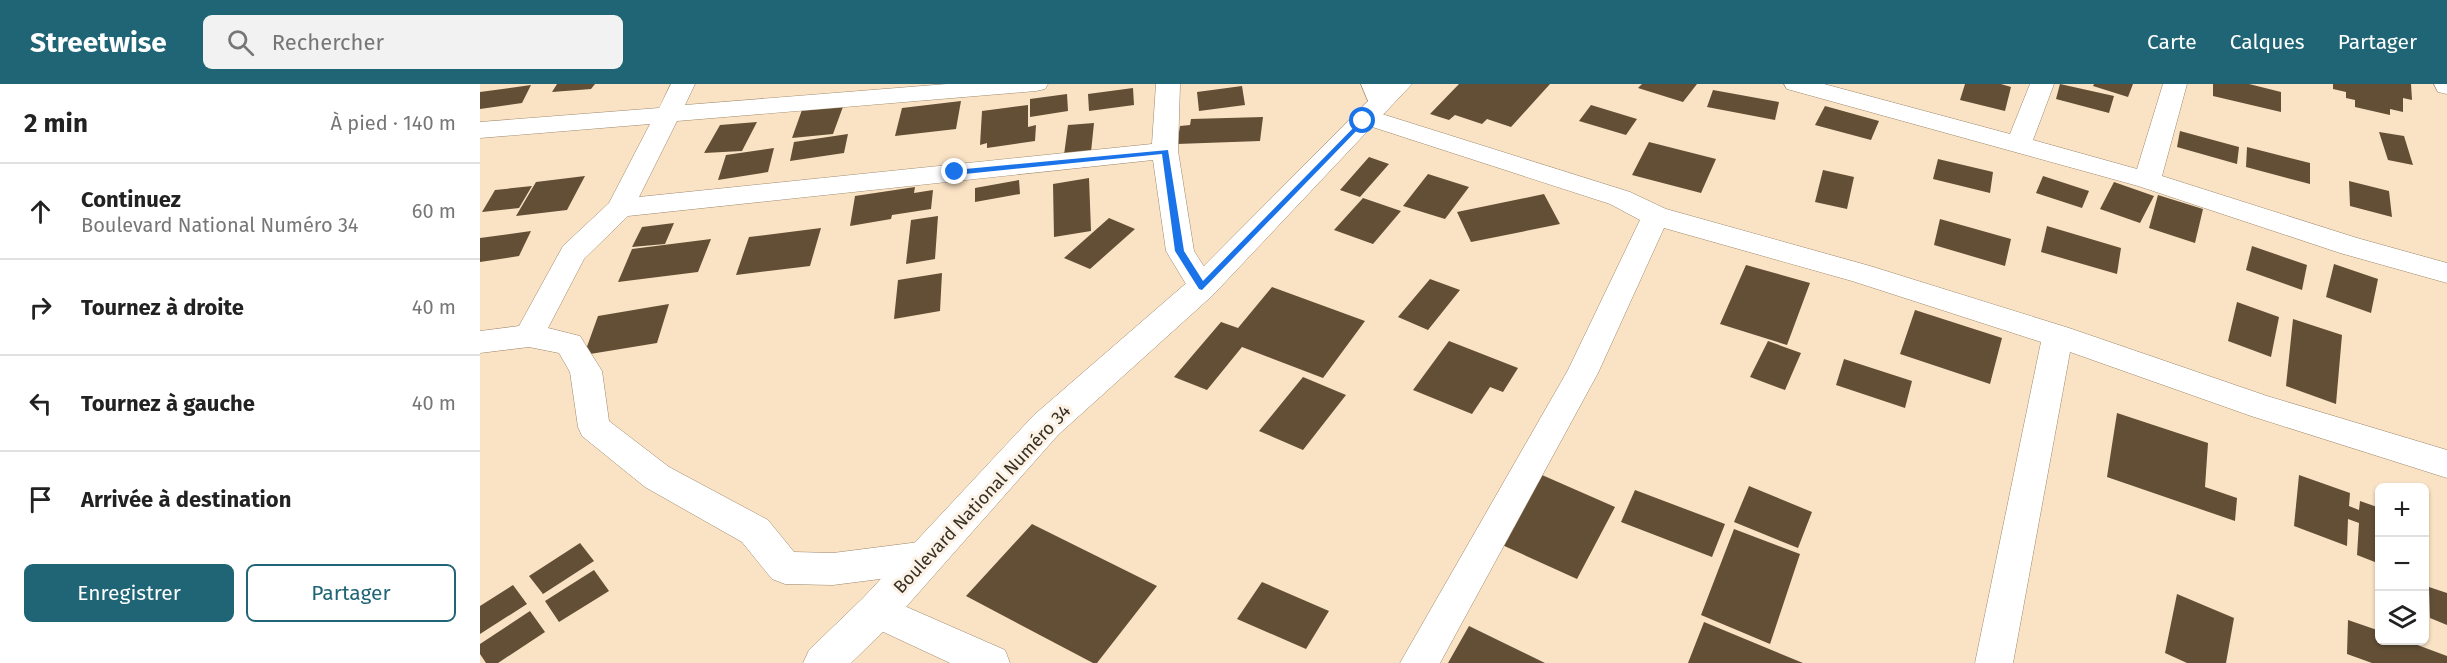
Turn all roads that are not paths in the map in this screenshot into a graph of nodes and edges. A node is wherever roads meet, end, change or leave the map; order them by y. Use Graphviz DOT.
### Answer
graph roads {
  1 [pos="683,84"];
  2 [pos="1036,84"];
  3 [pos="1168,84"];
  4 [pos="1796,84"];
  5 [pos="2042,84"];
  6 [pos="2175,84"];
  7 [pos="1824,88"];
  8 [pos="1380,97"];
  9 [pos="669,112"];
  10 [pos="480,130"];
  11 [pos="2019,143"];
  12 [pos="1165,151"];
  13 [pos="2147,180"];
  14 [pos="620,207"];
  15 [pos="1656,216"];
  16 [pos="2447,273"];
  17 [pos="1202,287"];
  18 [pos="529,336"];
  19 [pos="2058,336"];
  20 [pos="480,342"];
  21 [pos="2447,464"];
  22 [pos="927,557"];
  23 [pos="877,611"];
  24 [pos="823,663"];
  25 [pos="991,663"];
  26 [pos="1419,663"];
  27 [pos="1994,663"];
  1 -- 9 [label="street"];
  2 -- 9 [label="street"];
  3 -- 12 [label="street"];
  4 -- 7 [label="street"];
  5 -- 11 [label="street"];
  6 -- 13 [label="street"];
  7 -- 11 [label="street"];
  8 -- 15 [label="street"];
  8 -- 17 [label="main road, Boulevard National Numéro 34"];
  9 -- 10 [label="street"];
  9 -- 14 [label="street"];
  11 -- 13 [label="street"];
  12 -- 14 [label="street"];
  12 -- 17 [label="street"];
  13 -- 16 [label="street"];
  14 -- 18 [label="street"];
  15 -- 19 [label="street"];
  15 -- 26 [label="street"];
  17 -- 22 [label="main road, Boulevard National Numéro 34"];
  18 -- 20 [label="street"];
  18 -- 22 [label="street"];
  19 -- 21 [label="street"];
  19 -- 27 [label="street"];
  22 -- 23 [label="main road, Boulevard National Numéro 34"];
  23 -- 24 [label="main road, Boulevard National Numéro 34"];
  23 -- 25 [label="street"];
}
